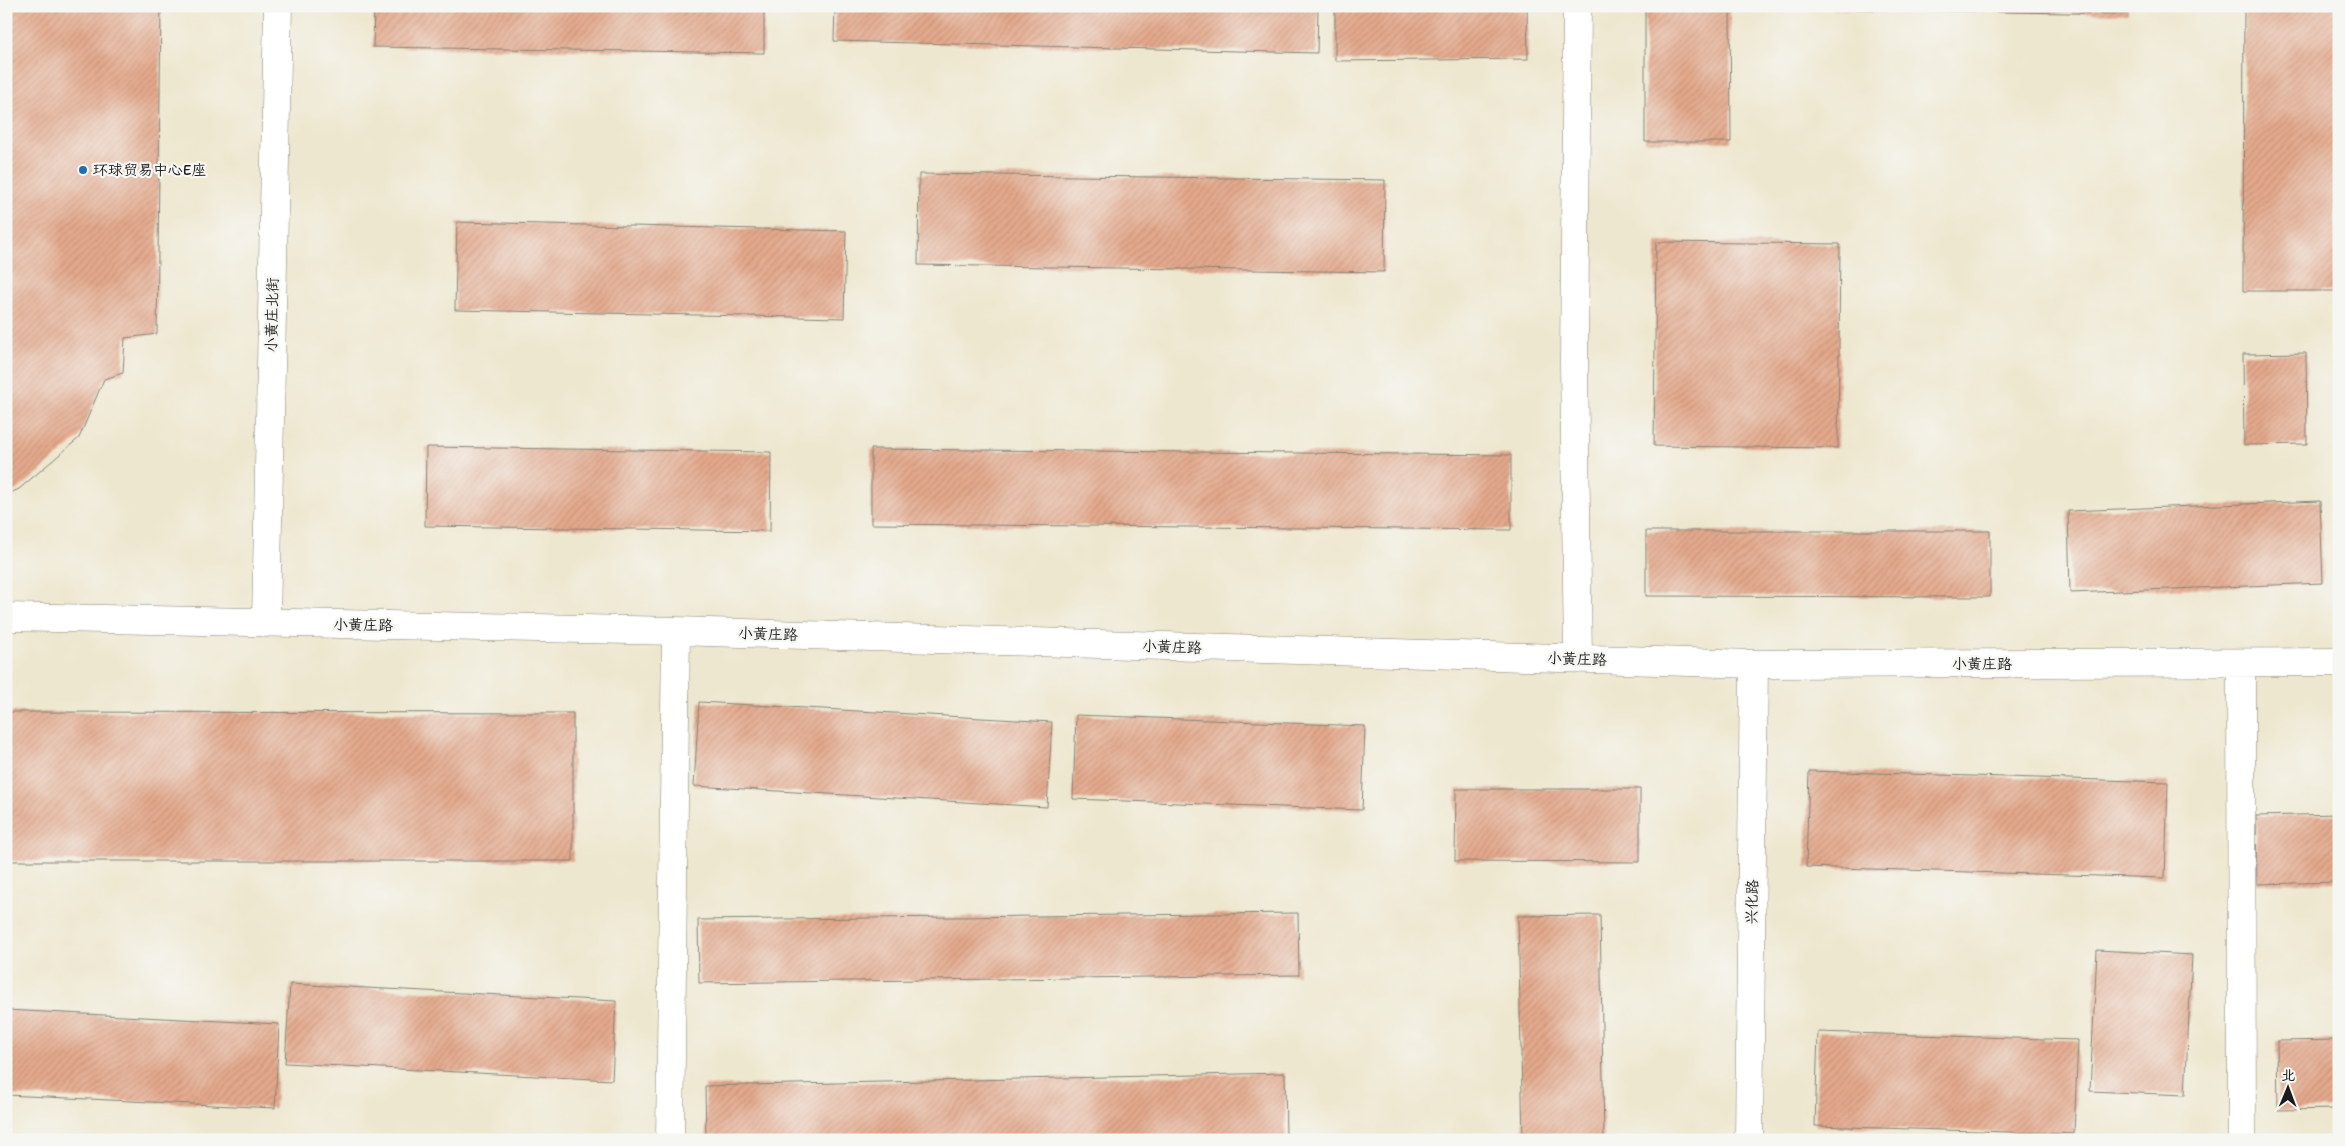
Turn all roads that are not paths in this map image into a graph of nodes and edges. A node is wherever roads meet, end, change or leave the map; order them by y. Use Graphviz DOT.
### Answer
graph roads {
  1 [pos="278,6"];
  2 [pos="1577,6"];
  3 [pos="6,617"];
  4 [pos="266,623"];
  5 [pos="676,631"];
  6 [pos="1578,659"];
  7 [pos="2339,662"];
  8 [pos="2241,663"];
  9 [pos="1754,664"];
  10 [pos="670,1140"];
  11 [pos="1749,1140"];
  12 [pos="2242,1140"];
  1 -- 4 [label="street, 小黄庄北街"];
  2 -- 6 [label="street"];
  3 -- 4 [label="street, 小黄庄路"];
  4 -- 5 [label="street, 小黄庄路"];
  5 -- 6 [label="street, 小黄庄路"];
  5 -- 10 [label="street"];
  6 -- 9 [label="street, 小黄庄路"];
  7 -- 8 [label="street, 小黄庄路"];
  8 -- 9 [label="street, 小黄庄路"];
  8 -- 12 [label="street"];
  9 -- 11 [label="street, 兴化路"];
}
